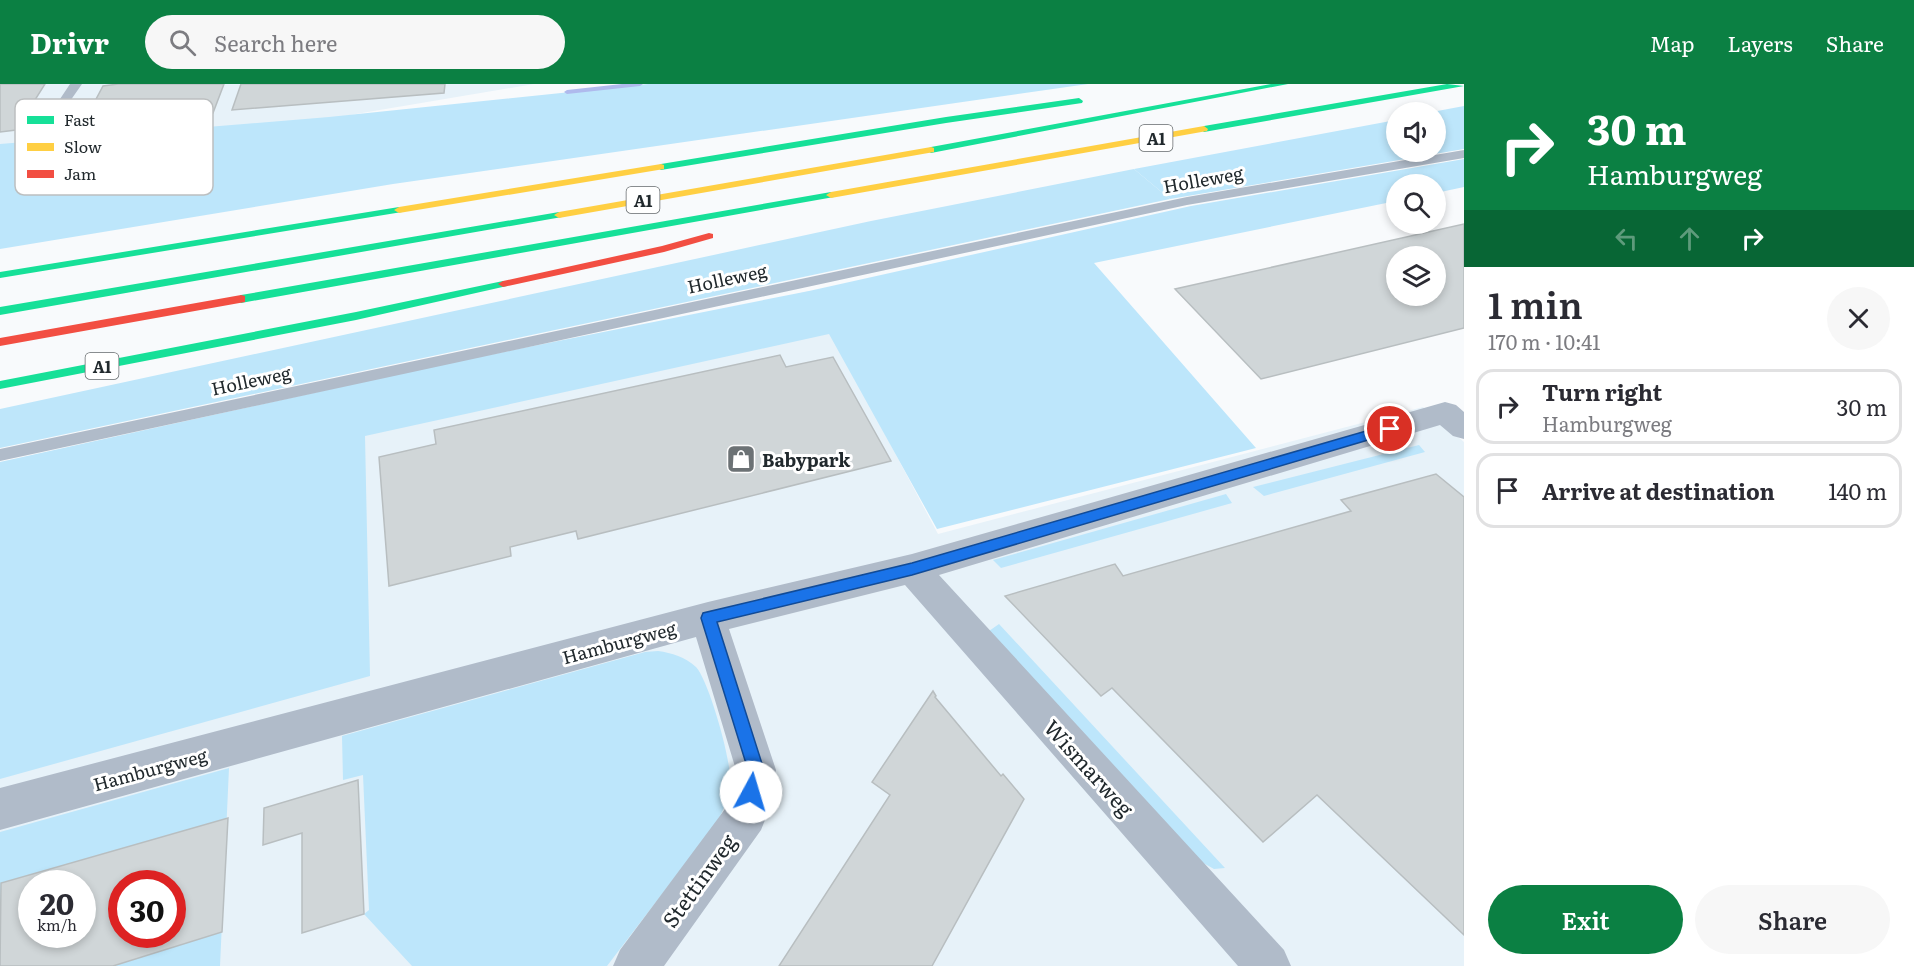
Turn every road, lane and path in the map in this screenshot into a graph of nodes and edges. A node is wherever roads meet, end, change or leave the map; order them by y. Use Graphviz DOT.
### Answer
graph roads {
  1 [pos="76,84"];
  2 [pos="1284,84"];
  3 [pos="1461,84"];
  4 [pos="66,99"];
  5 [pos="1089,99"];
  6 [pos="1464,154"];
  7 [pos="852,193"];
  8 [pos="752,223"];
  9 [pos="719,233"];
  10 [pos="0,275"];
  11 [pos="0,311"];
  12 [pos="0,342"];
  13 [pos="0,385"];
  14 [pos="1454,420"];
  15 [pos="0,455"];
  16 [pos="912,569"];
  17 [pos="708,618"];
  18 [pos="0,809"];
  19 [pos="636,966"];
  20 [pos="1268,966"];
  1 -- 4 [label="lane"];
  2 -- 11 [label="highway, A1"];
  3 -- 7 [label="highway, A1"];
  5 -- 10 [label="highway, A1"];
  6 -- 15 [label="lane, Holleweg"];
  7 -- 8 [label="highway, A1"];
  7 -- 12 [label="highway, A1"];
  9 -- 13 [label="highway, A1"];
  14 -- 16 [label="street, Hamburgweg"];
  16 -- 17 [label="street, Hamburgweg"];
  16 -- 20 [label="street, Wismarweg"];
  17 -- 18 [label="street, Hamburgweg"];
  17 -- 19 [label="street, Stettinweg"];
}
